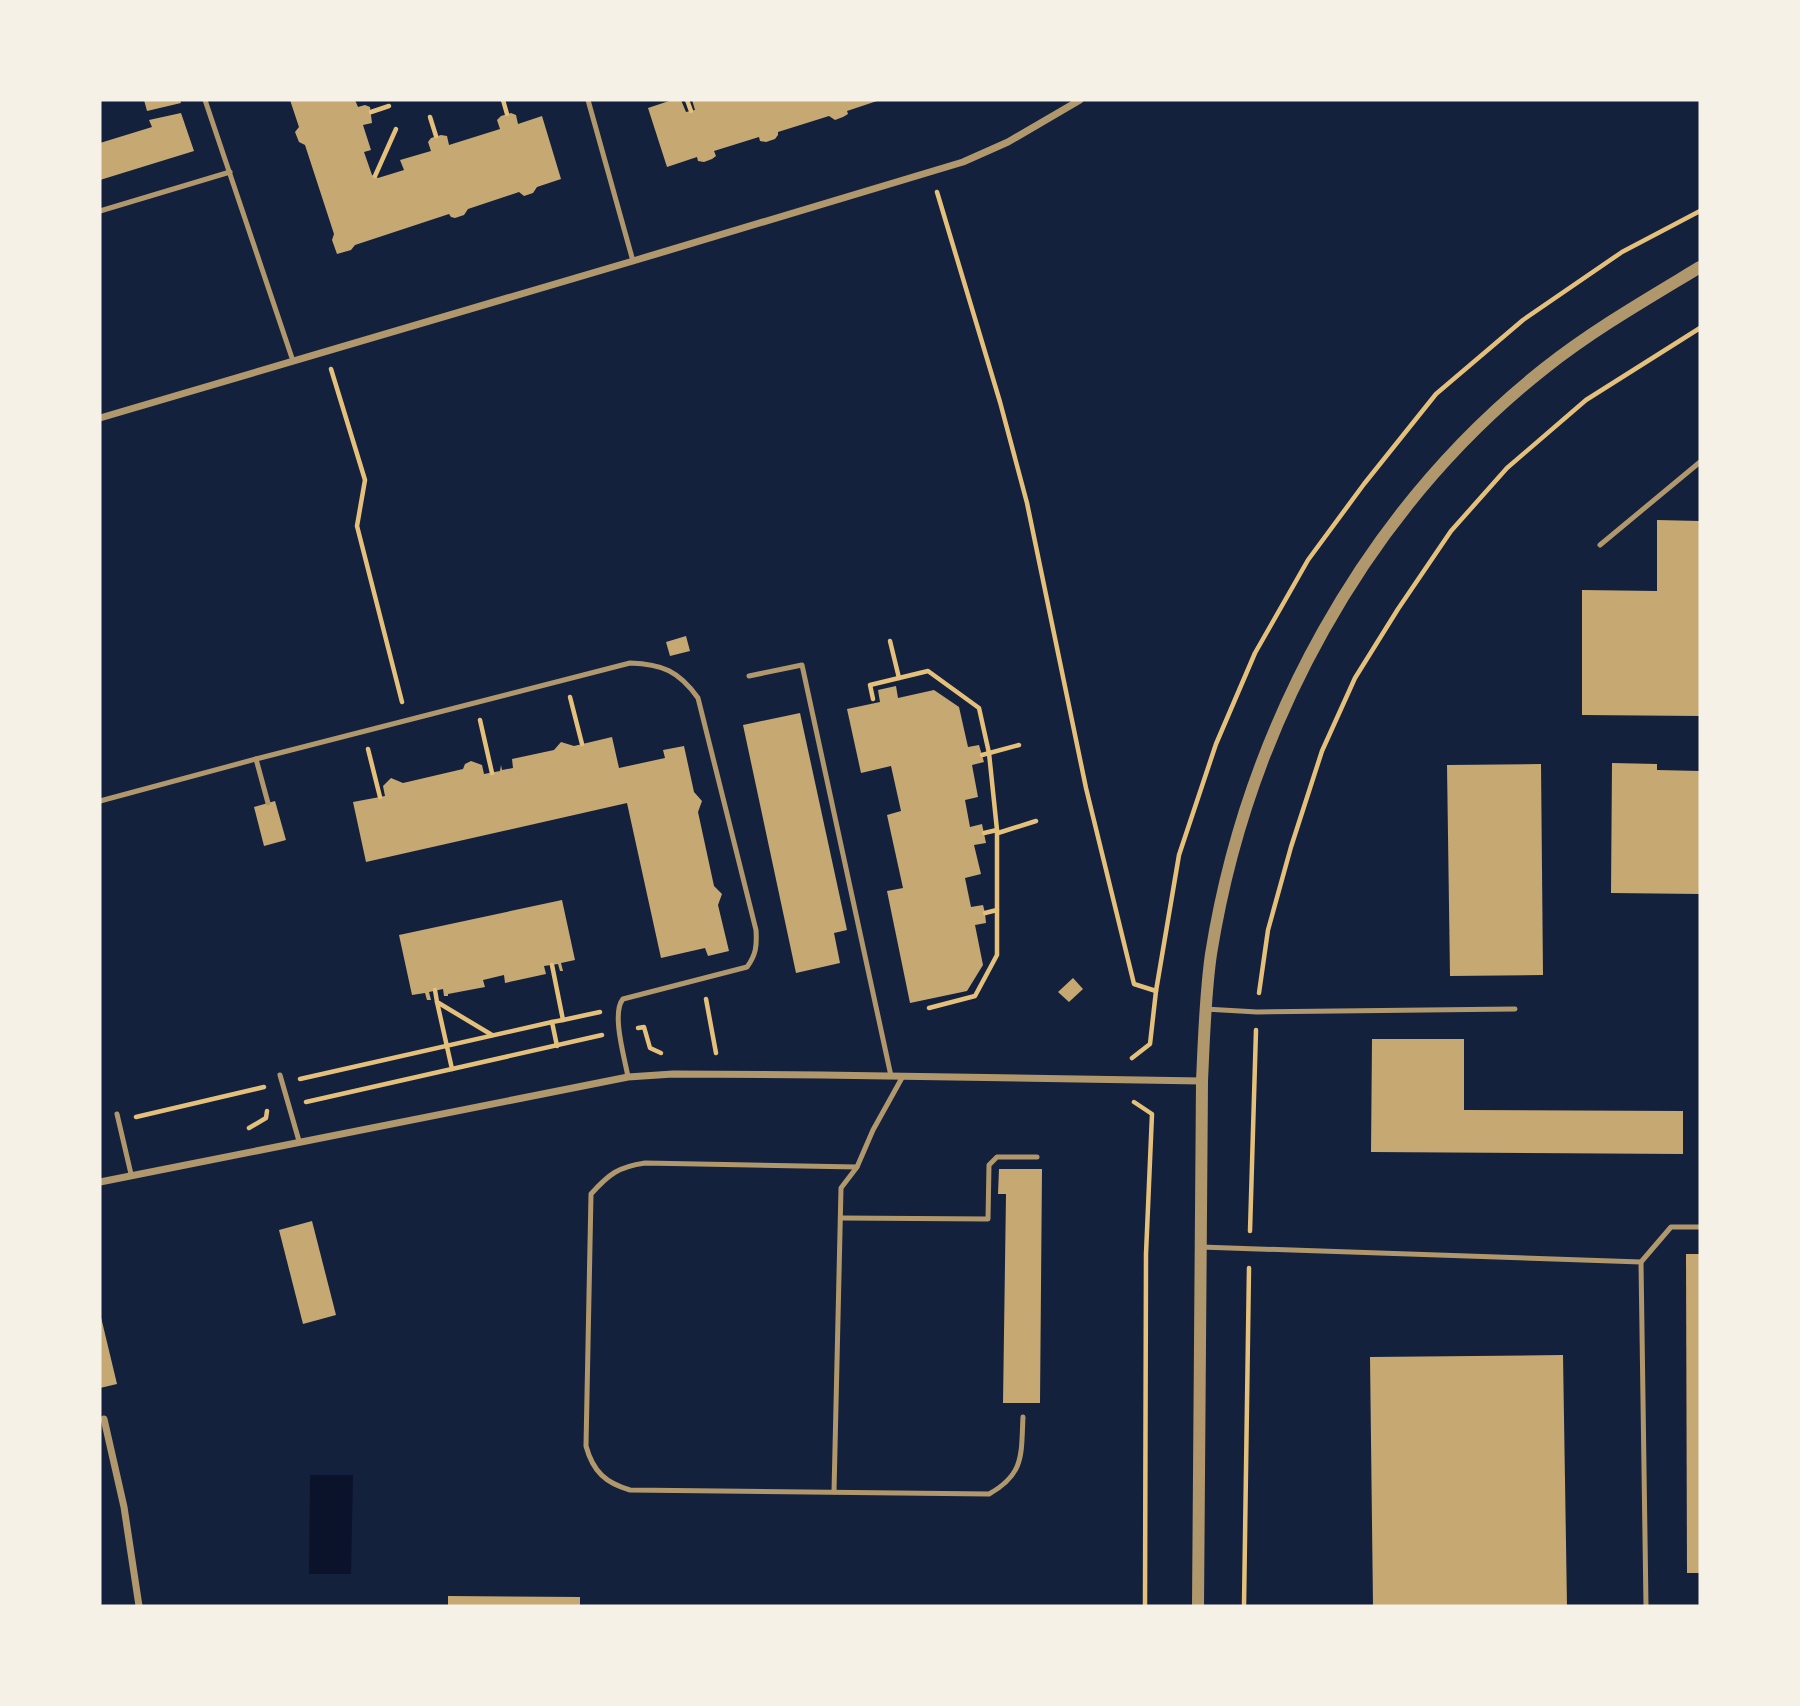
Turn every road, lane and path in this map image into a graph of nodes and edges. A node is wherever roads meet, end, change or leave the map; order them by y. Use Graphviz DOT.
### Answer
graph roads {
  1 [pos="205,100"];
  2 [pos="503,100"];
  3 [pos="588,100"];
  4 [pos="687,100"];
  5 [pos="1080,100"];
  6 [pos="389,106"];
  7 [pos="691,111"];
  8 [pos="371,112"];
  9 [pos="507,114"];
  10 [pos="430,117"];
  11 [pos="396,128"];
  12 [pos="436,136"];
  13 [pos="230,172"];
  14 [pos="930,172"];
  15 [pos="375,176"];
  16 [pos="100,211"];
  17 [pos="633,261"];
  18 [pos="1700,267"];
  19 [pos="1700,328"];
  20 [pos="326,351"];
  21 [pos="293,361"];
  22 [pos="100,418"];
  23 [pos="1700,462"];
  24 [pos="1600,545"];
  25 [pos="890,641"];
  26 [pos="749,676"];
  27 [pos="899,678"];
  28 [pos="565,680"];
  29 [pos="885,682"];
  30 [pos="886,688"];
  31 [pos="873,699"];
  32 [pos="475,702"];
  33 [pos="407,720"];
  34 [pos="364,731"];
  35 [pos="582,744"];
  36 [pos="1020,745"];
  37 [pos="989,753"];
  38 [pos="982,755"];
  39 [pos="256,758"];
  40 [pos="492,772"];
  41 [pos="380,797"];
  42 [pos="100,801"];
  43 [pos="268,803"];
  44 [pos="1036,821"];
  45 [pos="998,831"];
  46 [pos="984,833"];
  47 [pos="998,910"];
  48 [pos="985,913"];
  49 [pos="552,965"];
  50 [pos="435,990"];
  51 [pos="1156,991"];
  52 [pos="438,1002"];
  53 [pos="617,1008"];
  54 [pos="929,1008"];
  55 [pos="1205,1009"];
  56 [pos="1515,1009"];
  57 [pos="1256,1012"];
  58 [pos="563,1020"];
  59 [pos="552,1022"];
  60 [pos="711,1023"];
  61 [pos="620,1031"];
  62 [pos="493,1035"];
  63 [pos="447,1046"];
  64 [pos="557,1046"];
  65 [pos="716,1053"];
  66 [pos="452,1069"];
  67 [pos="281,1075"];
  68 [pos="891,1076"];
  69 [pos="903,1076"];
  70 [pos="628,1077"];
  71 [pos="1202,1081"];
  72 [pos="283,1083"];
  73 [pos="1132,1101"];
  74 [pos="289,1105"];
  75 [pos="118,1118"];
  76 [pos="239,1130"];
  77 [pos="299,1141"];
  78 [pos="1037,1157"];
  79 [pos="857,1167"];
  80 [pos="131,1174"];
  81 [pos="100,1182"];
  82 [pos="841,1218"];
  83 [pos="1700,1227"];
  84 [pos="1201,1247"];
  85 [pos="1250,1248"];
  86 [pos="1641,1262"];
  87 [pos="1023,1417"];
  88 [pos="104,1419"];
  89 [pos="834,1492"];
  90 [pos="139,1606"];
  91 [pos="1145,1606"];
  92 [pos="1198,1606"];
  93 [pos="1244,1606"];
  94 [pos="1646,1606"];
  1 -- 13 [label="lane"];
  2 -- 9 [label="path"];
  3 -- 17 [label="lane"];
  4 -- 7 [label="path"];
  5 -- 14 [label="street"];
  6 -- 8 [label="path"];
  10 -- 12 [label="path"];
  11 -- 15 [label="path"];
  13 -- 16 [label="lane"];
  13 -- 21 [label="lane"];
  14 -- 17 [label="street"];
  14 -- 51 [label="path"];
  17 -- 20 [label="street"];
  18 -- 55 [label="street"];
  19 -- 57 [label="path"];
  20 -- 21 [label="street"];
  20 -- 33 [label="path"];
  21 -- 22 [label="street"];
  23 -- 24 [label="lane"];
  25 -- 27 [label="path"];
  26 -- 68 [label="lane"];
  27 -- 29 [label="path"];
  27 -- 37 [label="path"];
  28 -- 32 [label="lane"];
  28 -- 35 [label="path"];
  28 -- 53 [label="lane"];
  29 -- 30 [label="path"];
  29 -- 31 [label="path"];
  32 -- 33 [label="lane"];
  32 -- 40 [label="path"];
  33 -- 34 [label="lane"];
  34 -- 39 [label="lane"];
  34 -- 41 [label="path"];
  36 -- 37 [label="path"];
  37 -- 38 [label="path"];
  37 -- 45 [label="path"];
  39 -- 42 [label="lane"];
  39 -- 43 [label="lane"];
  44 -- 45 [label="path"];
  45 -- 46 [label="path"];
  45 -- 47 [label="path"];
  47 -- 48 [label="path"];
  47 -- 54 [label="path"];
  49 -- 58 [label="path"];
  50 -- 52 [label="path"];
  52 -- 62 [label="path"];
  52 -- 63 [label="path"];
  53 -- 58 [label="path"];
  53 -- 61 [label="lane"];
  55 -- 57 [label="lane"];
  55 -- 71 [label="street"];
  56 -- 57 [label="lane"];
  57 -- 85 [label="path"];
  58 -- 59 [label="path"];
  59 -- 62 [label="path"];
  59 -- 64 [label="path"];
  60 -- 65 [label="path"];
  61 -- 64 [label="path"];
  61 -- 70 [label="lane"];
  62 -- 63 [label="path"];
  63 -- 66 [label="path"];
  63 -- 72 [label="path"];
  64 -- 66 [label="path"];
  66 -- 74 [label="path"];
  67 -- 72 [label="lane"];
  68 -- 69 [label="street"];
  68 -- 70 [label="street"];
  69 -- 71 [label="street"];
  69 -- 79 [label="lane"];
  70 -- 77 [label="street"];
  71 -- 84 [label="street"];
  72 -- 74 [label="lane"];
  72 -- 75 [label="path"];
  73 -- 91 [label="path"];
  74 -- 76 [label="path"];
  74 -- 77 [label="lane"];
  75 -- 80 [label="lane"];
  77 -- 80 [label="street"];
  78 -- 82 [label="lane"];
  79 -- 82 [label="lane"];
  79 -- 89 [label="lane"];
  80 -- 81 [label="street"];
  82 -- 89 [label="lane"];
  83 -- 86 [label="lane"];
  84 -- 85 [label="lane"];
  84 -- 92 [label="street"];
  85 -- 86 [label="lane"];
  85 -- 93 [label="path"];
  86 -- 94 [label="lane"];
  87 -- 89 [label="lane"];
  88 -- 90 [label="street"];
}
